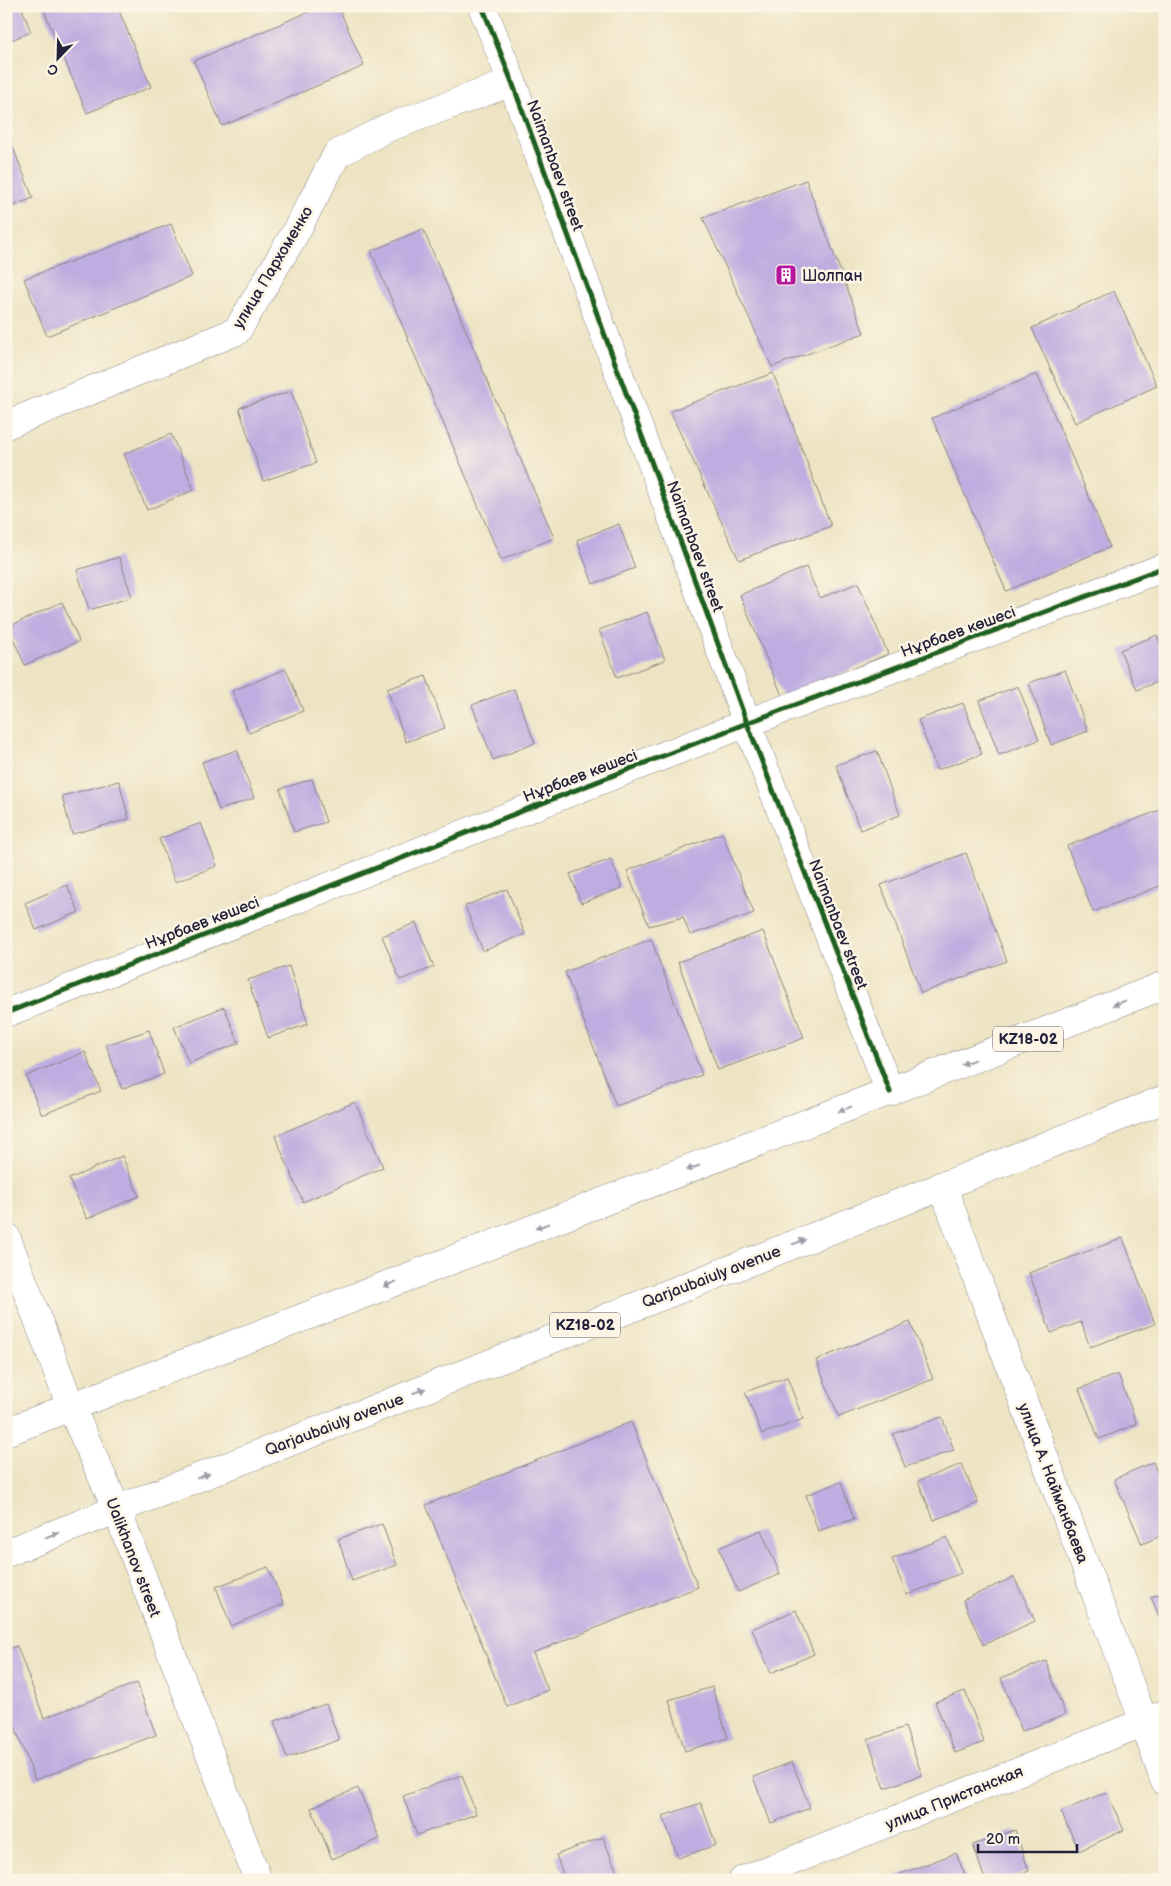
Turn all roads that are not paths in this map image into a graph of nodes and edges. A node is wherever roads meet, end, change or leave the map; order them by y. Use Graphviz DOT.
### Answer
graph roads {
  1 [pos="482,6"];
  2 [pos="512,82"];
  3 [pos="6,425"];
  4 [pos="1165,567"];
  5 [pos="747,723"];
  6 [pos="1165,985"];
  7 [pos="6,1013"];
  8 [pos="890,1092"];
  9 [pos="1165,1098"];
  10 [pos="942,1185"];
  11 [pos="6,1236"];
  12 [pos="71,1407"];
  13 [pos="6,1432"];
  14 [pos="117,1510"];
  15 [pos="6,1553"];
  16 [pos="1154,1718"];
  17 [pos="1165,1782"];
  18 [pos="258,1880"];
  19 [pos="743,1880"];
  1 -- 2 [label="main road, Naimanbaev street"];
  2 -- 3 [label="main road, улица Пархоменко"];
  2 -- 5 [label="main road, Naimanbaev street"];
  4 -- 5 [label="main road, Нұрбаев көшесі"];
  5 -- 7 [label="main road, Нұрбаев көшесі"];
  5 -- 8 [label="main road, Naimanbaev street"];
  6 -- 8 [label="main road, KZ18-02, one-way"];
  8 -- 12 [label="main road, KZ18-02, one-way"];
  9 -- 10 [label="main road, Qarjaubaiuly avenue / KZ18-02"];
  14 -- 10 [label="main road, Qarjaubaiuly avenue / KZ18-02, one-way"];
  10 -- 16 [label="main road, улица А. Найманбаева"];
  11 -- 12 [label="main road, Ualikhanov street"];
  12 -- 13 [label="main road, KZ18-02"];
  12 -- 14 [label="main road, Ualikhanov street"];
  15 -- 14 [label="main road, Qarjaubaiuly avenue / KZ18-02, one-way"];
  14 -- 18 [label="main road, Ualikhanov street"];
  16 -- 17 [label="main road, улица А. Найманбаева"];
  16 -- 19 [label="main road, улица Пристанская"];
}
